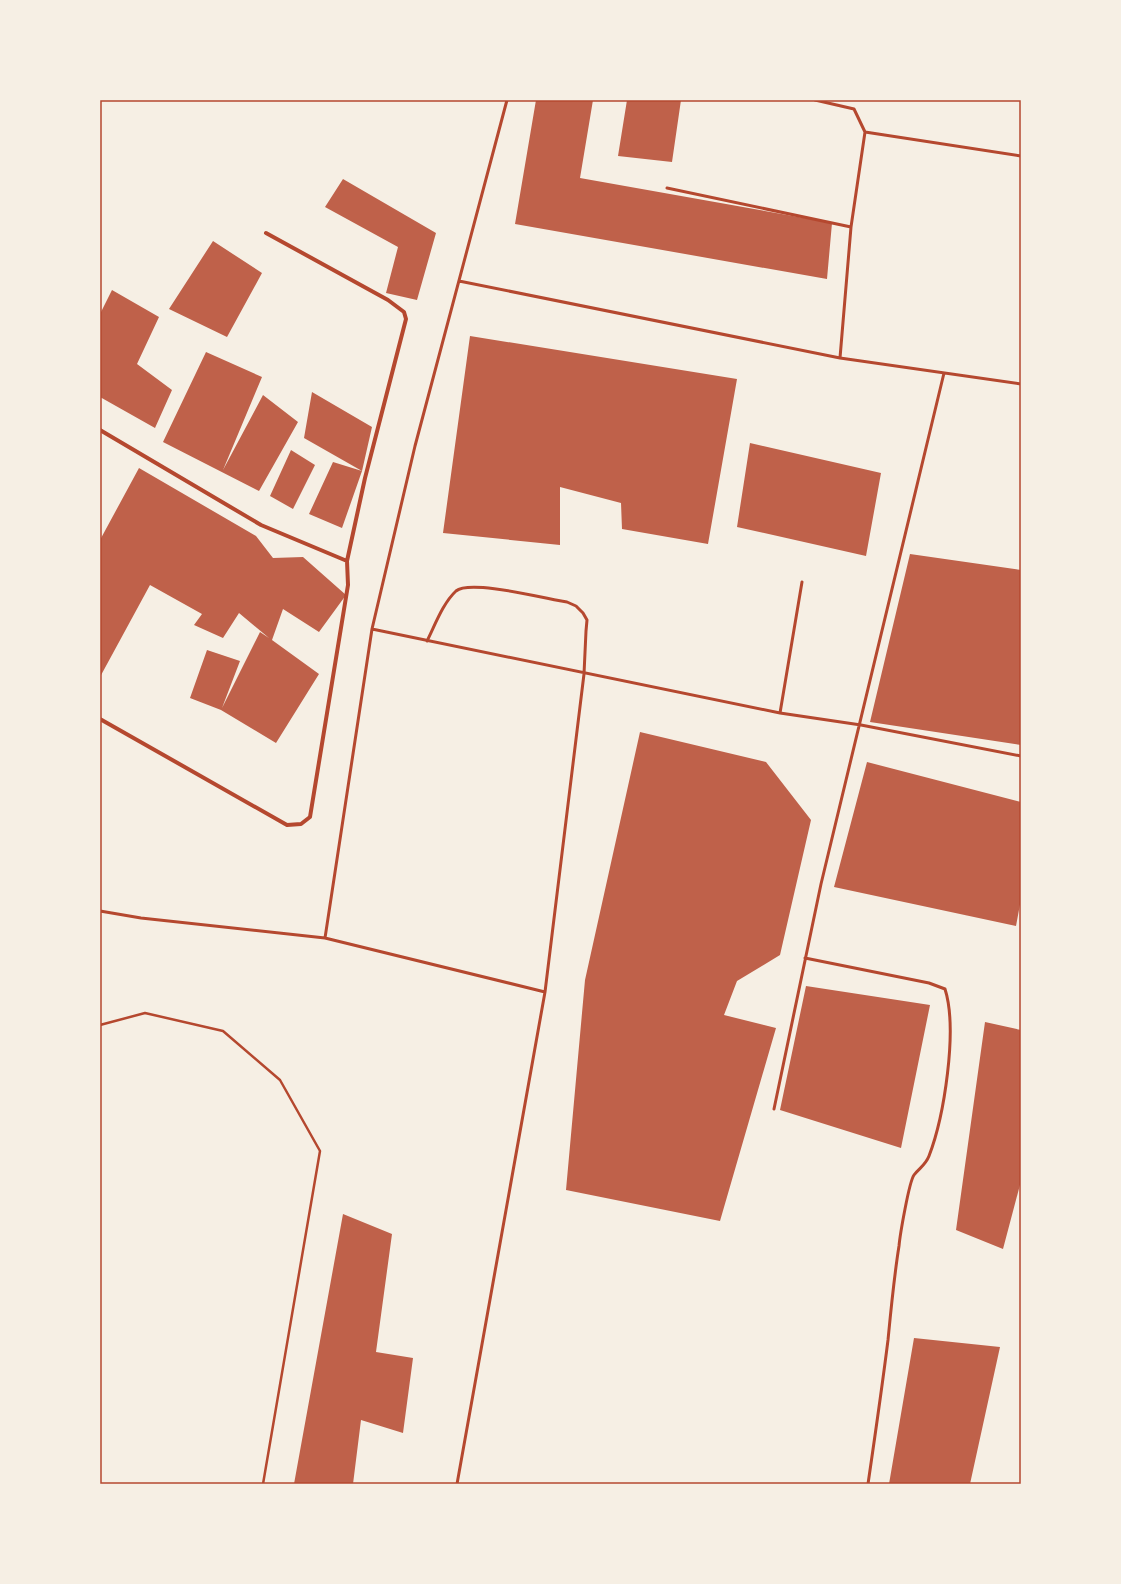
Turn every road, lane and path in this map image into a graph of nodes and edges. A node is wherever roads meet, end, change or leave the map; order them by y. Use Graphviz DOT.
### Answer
graph roads {
  1 [pos="507,100"];
  2 [pos="815,100"];
  3 [pos="865,132"];
  4 [pos="1021,156"];
  5 [pos="667,188"];
  6 [pos="851,227"];
  7 [pos="266,234"];
  8 [pos="459,281"];
  9 [pos="840,358"];
  10 [pos="944,374"];
  11 [pos="1021,384"];
  12 [pos="100,430"];
  13 [pos="347,561"];
  14 [pos="802,582"];
  15 [pos="372,629"];
  16 [pos="427,641"];
  17 [pos="584,674"];
  18 [pos="780,713"];
  19 [pos="100,719"];
  20 [pos="861,726"];
  21 [pos="1021,756"];
  22 [pos="100,911"];
  23 [pos="325,938"];
  24 [pos="805,958"];
  25 [pos="545,992"];
  26 [pos="100,1025"];
  27 [pos="774,1109"];
  28 [pos="263,1484"];
  29 [pos="457,1484"];
  30 [pos="868,1484"];
  1 -- 8 [label="lane"];
  2 -- 3 [label="lane"];
  3 -- 4 [label="lane"];
  3 -- 6 [label="lane"];
  5 -- 6 [label="lane"];
  6 -- 9 [label="lane"];
  7 -- 13 [label="street"];
  8 -- 9 [label="lane"];
  8 -- 15 [label="lane"];
  9 -- 10 [label="lane"];
  10 -- 11 [label="lane"];
  10 -- 20 [label="lane"];
  12 -- 13 [label="street"];
  13 -- 19 [label="street"];
  14 -- 18 [label="lane"];
  15 -- 16 [label="lane"];
  15 -- 23 [label="lane"];
  16 -- 17 [label="lane"];
  16 -- 17 [label="lane"];
  17 -- 18 [label="lane"];
  17 -- 25 [label="lane"];
  18 -- 20 [label="lane"];
  20 -- 21 [label="lane"];
  20 -- 24 [label="lane"];
  22 -- 23 [label="lane"];
  23 -- 25 [label="lane"];
  24 -- 27 [label="lane"];
  24 -- 30 [label="lane"];
  25 -- 29 [label="lane"];
  26 -- 28 [label="path"];
}
